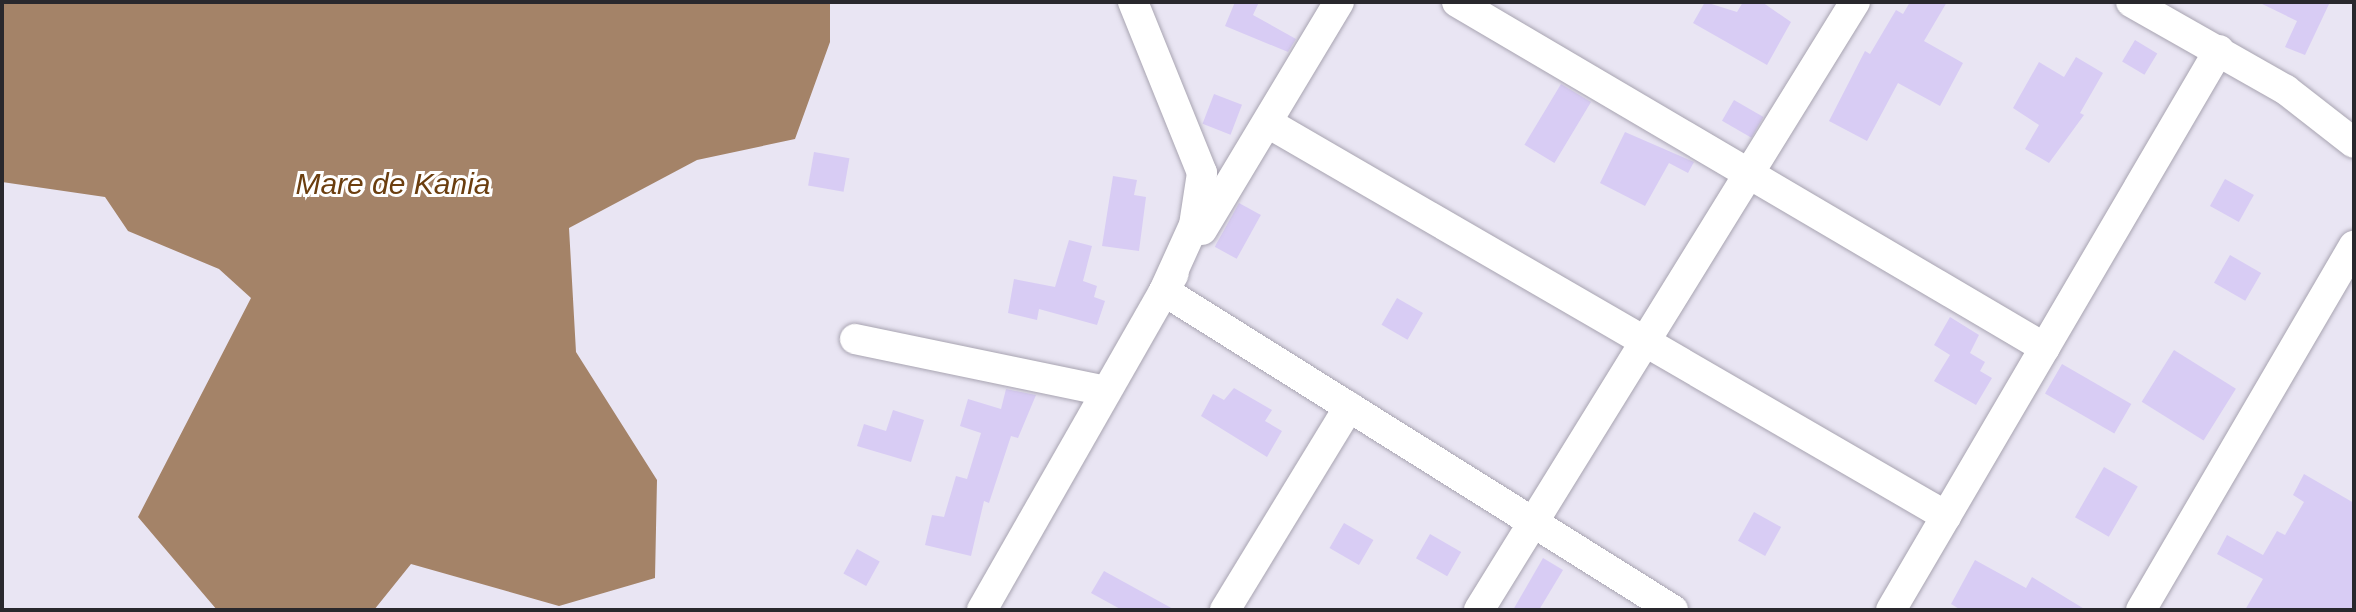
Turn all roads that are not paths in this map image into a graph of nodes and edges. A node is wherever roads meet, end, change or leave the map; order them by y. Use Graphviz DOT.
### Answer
graph roads {
  1 [pos="1133,2"];
  2 [pos="1339,2"];
  3 [pos="1457,2"];
  4 [pos="2131,2"];
  5 [pos="1852,3"];
  6 [pos="2219,50"];
  7 [pos="1268,123"];
  8 [pos="2354,143"];
  9 [pos="1748,173"];
  10 [pos="2354,246"];
  11 [pos="1164,291"];
  12 [pos="855,339"];
  13 [pos="1643,340"];
  14 [pos="2045,348"];
  15 [pos="1106,391"];
  16 [pos="1349,407"];
  17 [pos="1946,516"];
  18 [pos="1534,523"];
  19 [pos="982,610"];
  20 [pos="1225,610"];
  21 [pos="1479,610"];
  22 [pos="1673,610"];
  23 [pos="1891,610"];
  24 [pos="2141,610"];
  1 -- 11 [label="street"];
  2 -- 7 [label="street"];
  3 -- 9 [label="street"];
  4 -- 6 [label="street"];
  5 -- 9 [label="street"];
  6 -- 8 [label="street"];
  6 -- 14 [label="street"];
  7 -- 11 [label="street"];
  7 -- 13 [label="street"];
  9 -- 13 [label="street"];
  9 -- 14 [label="street"];
  10 -- 24 [label="street"];
  11 -- 15 [label="street"];
  11 -- 16 [label="street"];
  12 -- 15 [label="street"];
  13 -- 17 [label="street"];
  13 -- 18 [label="street"];
  14 -- 17 [label="street"];
  15 -- 19 [label="street"];
  16 -- 18 [label="street"];
  16 -- 20 [label="street"];
  17 -- 23 [label="street"];
  18 -- 21 [label="street"];
  18 -- 22 [label="street"];
}
